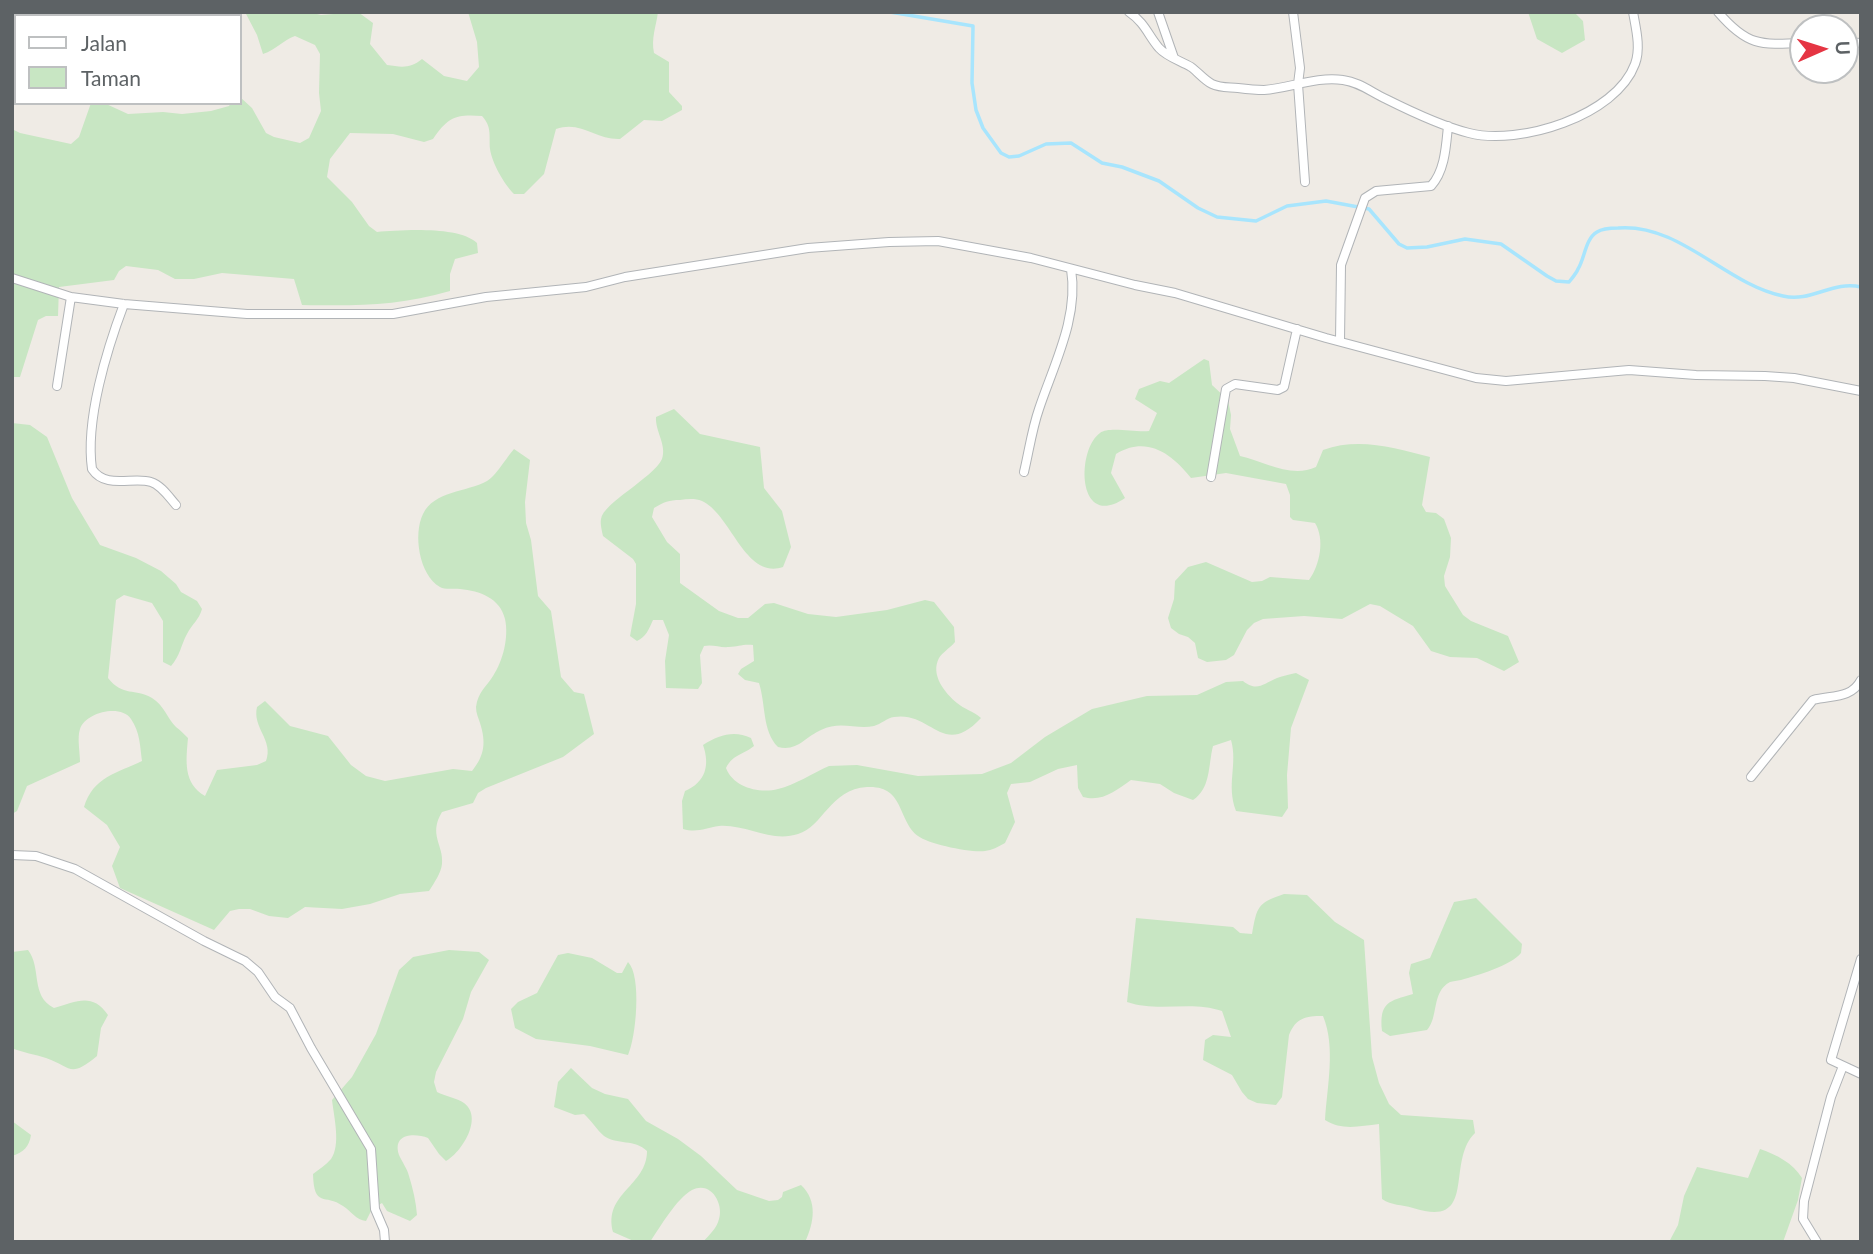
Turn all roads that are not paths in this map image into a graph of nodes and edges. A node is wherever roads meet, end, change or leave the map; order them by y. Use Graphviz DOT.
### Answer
graph roads {
  1 [pos="1129,12"];
  2 [pos="1158,12"];
  3 [pos="1293,12"];
  4 [pos="1633,12"];
  5 [pos="1718,12"];
  6 [pos="1789,43"];
  7 [pos="1174,58"];
  8 [pos="1298,84"];
  9 [pos="1448,127"];
  10 [pos="1305,182"];
  11 [pos="1071,269"];
  12 [pos="12,278"];
  13 [pos="71,297"];
  14 [pos="124,304"];
  15 [pos="1297,329"];
  16 [pos="1340,341"];
  17 [pos="57,386"];
  18 [pos="1861,391"];
  19 [pos="1024,472"];
  20 [pos="1211,477"];
  21 [pos="176,505"];
  22 [pos="1861,680"];
  23 [pos="1751,778"];
  24 [pos="12,855"];
  25 [pos="1861,960"];
  26 [pos="1843,1066"];
  27 [pos="1861,1074"];
  28 [pos="386,1242"];
  29 [pos="1817,1242"];
  1 -- 7 [label="street"];
  2 -- 7 [label="street"];
  3 -- 8 [label="street"];
  4 -- 9 [label="street"];
  5 -- 6 [label="street"];
  7 -- 8 [label="street"];
  8 -- 9 [label="street"];
  8 -- 10 [label="street"];
  9 -- 16 [label="street"];
  11 -- 14 [label="street"];
  11 -- 15 [label="street"];
  11 -- 19 [label="street"];
  12 -- 13 [label="street"];
  13 -- 14 [label="street"];
  13 -- 17 [label="street"];
  14 -- 21 [label="street"];
  15 -- 16 [label="street"];
  15 -- 20 [label="street"];
  16 -- 18 [label="street"];
  22 -- 23 [label="street"];
  24 -- 28 [label="street"];
  25 -- 26 [label="street"];
  26 -- 27 [label="street"];
  26 -- 29 [label="street"];
}
